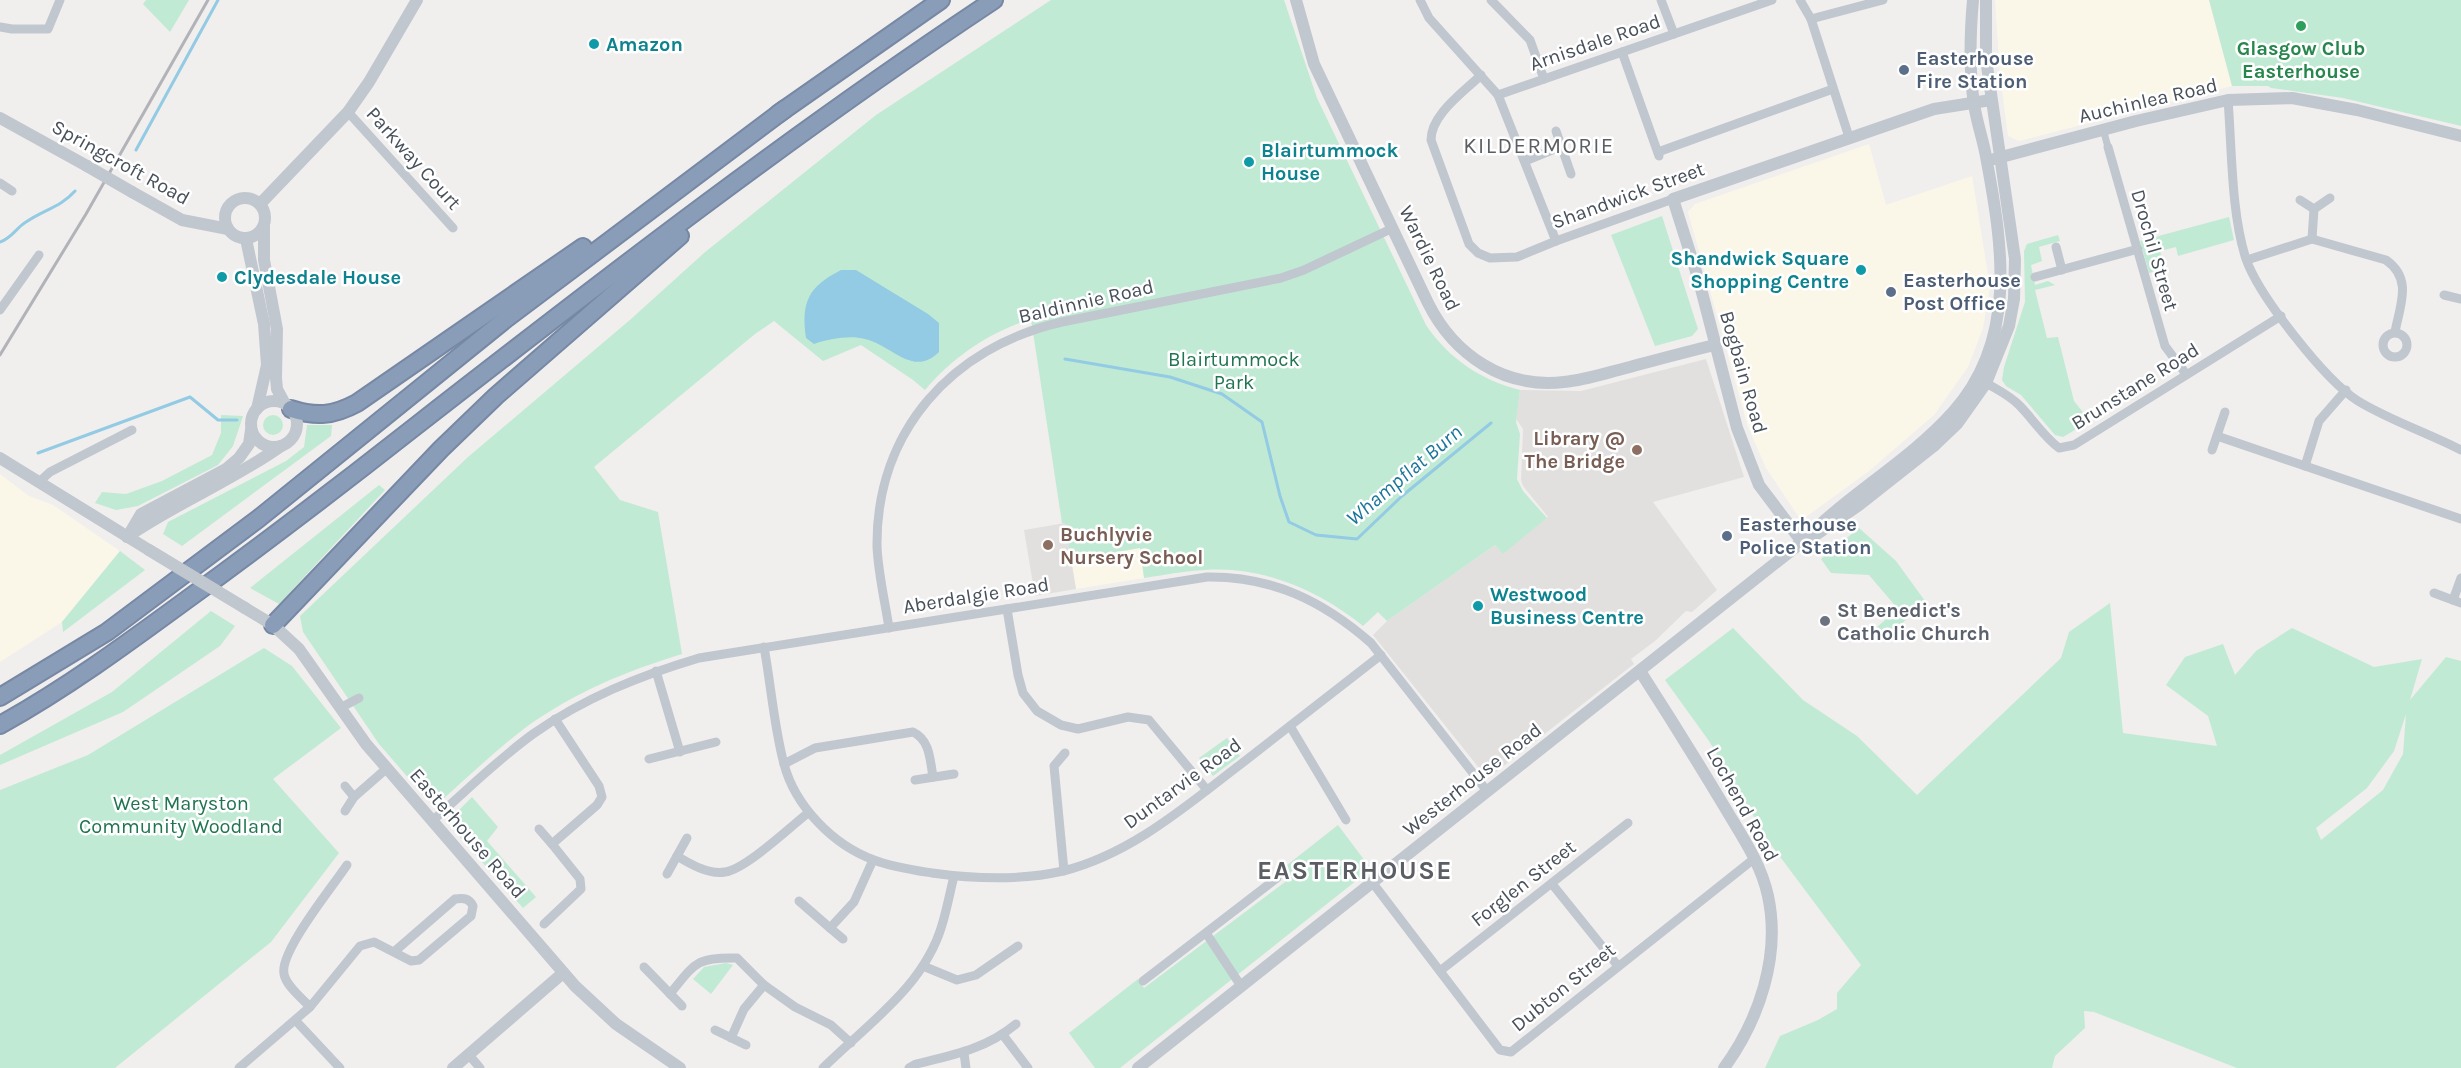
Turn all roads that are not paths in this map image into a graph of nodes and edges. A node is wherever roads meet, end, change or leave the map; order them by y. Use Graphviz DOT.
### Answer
graph roads {
  1 [pos="60,0"];
  2 [pos="417,0"];
  3 [pos="941,0"];
  4 [pos="994,0"];
  5 [pos="1296,0"];
  6 [pos="1420,0"];
  7 [pos="1491,0"];
  8 [pos="1661,0"];
  9 [pos="1772,0"];
  10 [pos="1800,0"];
  11 [pos="1883,0"];
  12 [pos="1973,0"];
  13 [pos="1986,0"];
  14 [pos="1757,3"];
  15 [pos="1862,3"];
  16 [pos="1811,19"];
  17 [pos="0,27"];
  18 [pos="1674,34"];
  19 [pos="1622,52"];
  20 [pos="1481,75"];
  21 [pos="1544,79"];
  22 [pos="1833,89"];
  23 [pos="1498,94"];
  24 [pos="1991,100"];
  25 [pos="2228,100"];
  26 [pos="1974,104"];
  27 [pos="785,109"];
  28 [pos="348,112"];
  29 [pos="0,118"];
  30 [pos="2103,129"];
  31 [pos="1556,131"];
  32 [pos="801,132"];
  33 [pos="2461,136"];
  34 [pos="1849,137"];
  35 [pos="1562,146"];
  36 [pos="2108,147"];
  37 [pos="2001,158"];
  38 [pos="1987,160"];
  39 [pos="1525,161"];
  40 [pos="1571,174"];
  41 [pos="0,183"];
  42 [pos="12,191"];
  43 [pos="2330,198"];
  44 [pos="1673,199"];
  45 [pos="2300,201"];
  46 [pos="260,204"];
  47 [pos="2314,209"];
  48 [pos="264,226"];
  49 [pos="453,228"];
  50 [pos="1393,228"];
  51 [pos="228,229"];
  52 [pos="246,239"];
  53 [pos="2312,239"];
  54 [pos="1556,241"];
  55 [pos="2056,247"];
  56 [pos="2138,249"];
  57 [pos="39,255"];
  58 [pos="2247,260"];
  59 [pos="2062,270"];
  60 [pos="2035,277"];
  61 [pos="2444,295"];
  62 [pos="2461,299"];
  63 [pos="0,310"];
  64 [pos="2281,316"];
  65 [pos="2395,332"];
  66 [pos="1715,345"];
  67 [pos="2186,374"];
  68 [pos="1986,383"];
  69 [pos="2346,390"];
  70 [pos="288,407"];
  71 [pos="257,409"];
  72 [pos="2226,412"];
  73 [pos="132,430"];
  74 [pos="251,430"];
  75 [pos="2217,436"];
  76 [pos="281,446"];
  77 [pos="2212,450"];
  78 [pos="2461,450"];
  79 [pos="0,458"];
  80 [pos="2305,466"];
  81 [pos="39,482"];
  82 [pos="2461,519"];
  83 [pos="127,537"];
  84 [pos="1802,542"];
  85 [pos="2461,578"];
  86 [pos="2434,593"];
  87 [pos="2457,601"];
  88 [pos="1007,609"];
  89 [pos="273,624"];
  90 [pos="889,628"];
  91 [pos="764,647"];
  92 [pos="1381,655"];
  93 [pos="656,671"];
  94 [pos="1640,671"];
  95 [pos="0,697"];
  96 [pos="359,698"];
  97 [pos="340,708"];
  98 [pos="555,719"];
  99 [pos="0,725"];
  100 [pos="1290,726"];
  101 [pos="716,742"];
  102 [pos="680,752"];
  103 [pos="1065,753"];
  104 [pos="649,759"];
  105 [pos="784,764"];
  106 [pos="386,769"];
  107 [pos="954,774"];
  108 [pos="933,777"];
  109 [pos="915,780"];
  110 [pos="345,786"];
  111 [pos="1207,790"];
  112 [pos="1487,792"];
  113 [pos="354,797"];
  114 [pos="345,811"];
  115 [pos="808,813"];
  116 [pos="1346,820"];
  117 [pos="432,821"];
  118 [pos="1628,823"];
  119 [pos="539,829"];
  120 [pos="687,838"];
  121 [pos="552,844"];
  122 [pos="677,856"];
  123 [pos="1755,858"];
  124 [pos="873,860"];
  125 [pos="347,865"];
  126 [pos="1064,871"];
  127 [pos="667,874"];
  128 [pos="954,876"];
  129 [pos="1277,878"];
  130 [pos="1372,882"];
  131 [pos="1551,884"];
  132 [pos="799,901"];
  133 [pos="544,924"];
  134 [pos="830,928"];
  135 [pos="1206,933"];
  136 [pos="843,939"];
  137 [pos="1018,946"];
  138 [pos="394,951"];
  139 [pos="923,966"];
  140 [pos="1618,966"];
  141 [pos="645,967"];
  142 [pos="1440,971"];
  143 [pos="563,973"];
  144 [pos="1143,981"];
  145 [pos="764,985"];
  146 [pos="1241,986"];
  147 [pos="670,994"];
  148 [pos="682,1006"];
  149 [pos="310,1007"];
  150 [pos="296,1021"];
  151 [pos="1016,1024"];
  152 [pos="715,1030"];
  153 [pos="1003,1035"];
  154 [pos="731,1038"];
  155 [pos="851,1043"];
  156 [pos="746,1045"];
  157 [pos="964,1053"];
  158 [pos="469,1055"];
  159 [pos="239,1068"];
  160 [pos="340,1068"];
  161 [pos="453,1068"];
  162 [pos="480,1068"];
  163 [pos="680,1068"];
  164 [pos="824,1068"];
  165 [pos="909,1068"];
  166 [pos="966,1068"];
  167 [pos="1028,1068"];
  168 [pos="1138,1068"];
  169 [pos="1724,1068"];
  1 -- 17 [label="street"];
  2 -- 28 [label="street"];
  3 -- 27 [label="highway"];
  4 -- 32 [label="highway"];
  5 -- 50 [label="street, Wardie Road"];
  6 -- 20 [label="street"];
  7 -- 21 [label="street"];
  8 -- 18 [label="street"];
  9 -- 14 [label="street, Arnisdale Road"];
  10 -- 16 [label="street"];
  11 -- 15 [label="street"];
  12 -- 26 [label="street, Westerhouse Road"];
  13 -- 24 [label="street, Westerhouse Road"];
  14 -- 18 [label="street, Arnisdale Road"];
  15 -- 16 [label="street"];
  16 -- 22 [label="street"];
  18 -- 19 [label="street, Arnisdale Road"];
  19 -- 21 [label="street, Arnisdale Road"];
  19 -- 22 [label="street"];
  20 -- 23 [label="street"];
  20 -- 54 [label="street, Shandwick Street"];
  21 -- 23 [label="street, Arnisdale Road"];
  22 -- 34 [label="street"];
  23 -- 39 [label="street"];
  24 -- 26 [label="street, Shandwick Street"];
  24 -- 37 [label="street, Westerhouse Road"];
  25 -- 30 [label="street, Auchinlea Road"];
  25 -- 33 [label="street, Auchinlea Road"];
  25 -- 58 [label="street"];
  26 -- 34 [label="street, Shandwick Street"];
  26 -- 38 [label="street, Westerhouse Road"];
  27 -- 70 [label="highway"];
  27 -- 95 [label="highway"];
  28 -- 46 [label="street"];
  28 -- 49 [label="street, Parkway Court"];
  29 -- 51 [label="street, Springcroft Road, bridge"];
  30 -- 36 [label="street, Drochil Street"];
  30 -- 37 [label="street, Auchinlea Road"];
  31 -- 35 [label="street"];
  32 -- 89 [label="highway"];
  32 -- 99 [label="highway"];
  34 -- 44 [label="street, Shandwick Street"];
  35 -- 39 [label="street"];
  35 -- 40 [label="street"];
  36 -- 56 [label="street, Drochil Street"];
  37 -- 38 [label="street, Auchinlea Road"];
  37 -- 68 [label="street, Westerhouse Road"];
  38 -- 84 [label="street, Westerhouse Road"];
  39 -- 54 [label="street"];
  41 -- 42 [label="street"];
  43 -- 47 [label="street"];
  44 -- 54 [label="street, Shandwick Street"];
  44 -- 66 [label="street, Bogbain Road"];
  45 -- 47 [label="street"];
  46 -- 48 [label="street"];
  46 -- 51 [label="street"];
  47 -- 53 [label="street"];
  48 -- 52 [label="street"];
  48 -- 70 [label="street"];
  50 -- 66 [label="street, Wardie Road"];
  50 -- 90 [label="street, Baldinnie Road"];
  51 -- 52 [label="street"];
  52 -- 71 [label="street"];
  53 -- 58 [label="street"];
  53 -- 65 [label="street"];
  55 -- 59 [label="street"];
  56 -- 59 [label="street"];
  56 -- 67 [label="street, Drochil Street"];
  57 -- 63 [label="street"];
  58 -- 64 [label="street"];
  59 -- 60 [label="street"];
  61 -- 62 [label="street"];
  64 -- 67 [label="street, Brunstane Road"];
  64 -- 69 [label="street"];
  66 -- 84 [label="street, Bogbain Road"];
  67 -- 68 [label="street, Brunstane Road"];
  68 -- 84 [label="street, Westerhouse Road"];
  69 -- 78 [label="street"];
  69 -- 80 [label="street"];
  70 -- 71 [label="street"];
  70 -- 76 [label="street"];
  71 -- 74 [label="street"];
  72 -- 75 [label="street"];
  73 -- 81 [label="street"];
  74 -- 76 [label="street"];
  74 -- 83 [label="street"];
  75 -- 77 [label="street"];
  75 -- 80 [label="street"];
  76 -- 83 [label="street"];
  79 -- 81 [label="street"];
  80 -- 82 [label="street"];
  81 -- 83 [label="street"];
  83 -- 89 [label="street, Easterhouse Road, bridge"];
  84 -- 94 [label="street, Westerhouse Road"];
  85 -- 87 [label="street"];
  86 -- 87 [label="street"];
  88 -- 90 [label="street, Aberdalgie Road"];
  88 -- 92 [label="street, Aberdalgie Road"];
  88 -- 111 [label="street"];
  89 -- 97 [label="street, Easterhouse Road"];
  90 -- 91 [label="street, Aberdalgie Road"];
  91 -- 93 [label="street, Aberdalgie Road"];
  91 -- 105 [label="street, Duntarvie Road"];
  92 -- 100 [label="street, Duntarvie Road"];
  92 -- 112 [label="street, Aberdalgie Road"];
  93 -- 98 [label="street, Aberdalgie Road"];
  93 -- 102 [label="street"];
  94 -- 112 [label="street, Westerhouse Road"];
  94 -- 123 [label="street, Lochend Road"];
  96 -- 97 [label="street"];
  97 -- 106 [label="street, Easterhouse Road"];
  98 -- 117 [label="street, Aberdalgie Road"];
  98 -- 121 [label="street"];
  100 -- 111 [label="street, Duntarvie Road"];
  100 -- 116 [label="street"];
  101 -- 102 [label="street"];
  102 -- 104 [label="street"];
  103 -- 126 [label="street"];
  105 -- 108 [label="street"];
  105 -- 115 [label="street, Duntarvie Road"];
  106 -- 113 [label="street"];
  106 -- 117 [label="street, Easterhouse Road"];
  107 -- 108 [label="street"];
  108 -- 109 [label="street"];
  110 -- 113 [label="street"];
  111 -- 126 [label="street, Duntarvie Road"];
  112 -- 130 [label="street, Westerhouse Road"];
  113 -- 114 [label="street"];
  115 -- 122 [label="street"];
  115 -- 124 [label="street, Duntarvie Road"];
  117 -- 143 [label="street, Easterhouse Road"];
  118 -- 131 [label="street, Forglen Street"];
  119 -- 121 [label="street"];
  120 -- 122 [label="street"];
  121 -- 133 [label="street"];
  122 -- 127 [label="street"];
  123 -- 140 [label="street, Dubton Street"];
  123 -- 169 [label="street, Lochend Road"];
  124 -- 128 [label="street, Duntarvie Road"];
  124 -- 134 [label="street"];
  125 -- 149 [label="street"];
  126 -- 128 [label="street, Duntarvie Road"];
  128 -- 139 [label="street"];
  129 -- 135 [label="street"];
  130 -- 142 [label="street, Dubton Street"];
  130 -- 146 [label="street, Westerhouse Road"];
  131 -- 140 [label="street"];
  131 -- 142 [label="street, Forglen Street"];
  132 -- 134 [label="street"];
  134 -- 136 [label="street"];
  135 -- 144 [label="street"];
  135 -- 146 [label="street"];
  137 -- 139 [label="street"];
  138 -- 138 [label="street"];
  138 -- 149 [label="street"];
  139 -- 155 [label="street"];
  140 -- 142 [label="street, Dubton Street"];
  141 -- 147 [label="street"];
  143 -- 158 [label="street"];
  143 -- 163 [label="street, Easterhouse Road"];
  145 -- 147 [label="street"];
  145 -- 154 [label="street"];
  145 -- 155 [label="street"];
  146 -- 168 [label="street, Westerhouse Road"];
  147 -- 148 [label="street"];
  149 -- 150 [label="street"];
  150 -- 159 [label="street"];
  150 -- 160 [label="street"];
  151 -- 153 [label="street"];
  152 -- 154 [label="street"];
  153 -- 157 [label="street"];
  153 -- 167 [label="street"];
  154 -- 156 [label="street"];
  155 -- 164 [label="street"];
  157 -- 165 [label="street"];
  157 -- 166 [label="street"];
  158 -- 161 [label="street"];
  158 -- 162 [label="street"];
}
